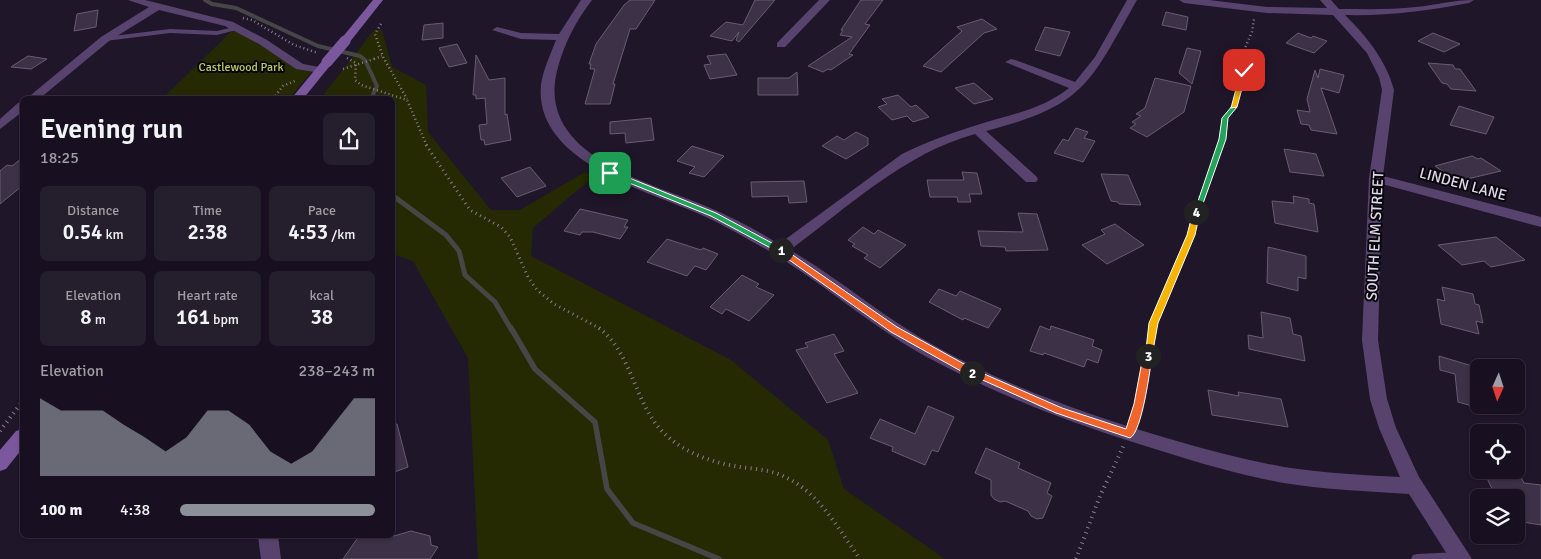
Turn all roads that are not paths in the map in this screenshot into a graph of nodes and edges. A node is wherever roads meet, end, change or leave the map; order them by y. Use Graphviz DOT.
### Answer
graph roads {
  1 [pos="133,0"];
  2 [pos="378,0"];
  3 [pos="587,0"];
  4 [pos="825,0"];
  5 [pos="1132,0"];
  6 [pos="1184,0"];
  7 [pos="1325,0"];
  8 [pos="1466,0"];
  9 [pos="158,6"];
  10 [pos="1336,12"];
  11 [pos="238,28"];
  12 [pos="497,30"];
  13 [pos="563,37"];
  14 [pos="105,39"];
  15 [pos="781,46"];
  16 [pos="323,62"];
  17 [pos="1011,62"];
  18 [pos="1078,87"];
  19 [pos="36,96"];
  20 [pos="299,96"];
  21 [pos="20,108"];
  22 [pos="0,125"];
  23 [pos="977,129"];
  24 [pos="1376,178"];
  25 [pos="1031,179"];
  26 [pos="1541,222"];
  27 [pos="780,250"];
  28 [pos="20,438"];
  29 [pos="0,463"];
  30 [pos="1415,486"];
  31 [pos="268,538"];
  32 [pos="1461,558"];
  33 [pos="271,559"];
  34 [pos="1417,559"];
  1 -- 9 [label="street"];
  2 -- 16 [label="street, bridge"];
  3 -- 13 [label="street"];
  4 -- 15 [label="street"];
  5 -- 18 [label="street"];
  6 -- 10 [label="street"];
  7 -- 10 [label="street, SOUTH ELM STREET"];
  8 -- 10 [label="street"];
  9 -- 11 [label="street"];
  9 -- 14 [label="street"];
  10 -- 24 [label="street, SOUTH ELM STREET"];
  11 -- 14 [label="lane"];
  11 -- 16 [label="street"];
  12 -- 13 [label="street"];
  13 -- 27 [label="street"];
  14 -- 19 [label="street"];
  16 -- 20 [label="street"];
  17 -- 18 [label="street"];
  18 -- 23 [label="street"];
  21 -- 22 [label="street"];
  23 -- 25 [label="street"];
  23 -- 27 [label="street"];
  24 -- 26 [label="street, LINDEN LANE"];
  24 -- 30 [label="street, SOUTH ELM STREET"];
  27 -- 30 [label="street"];
  28 -- 29 [label="street"];
  30 -- 32 [label="street, SOUTH ELM STREET"];
  31 -- 33 [label="street"];
  32 -- 34 [label="lane"];
}
